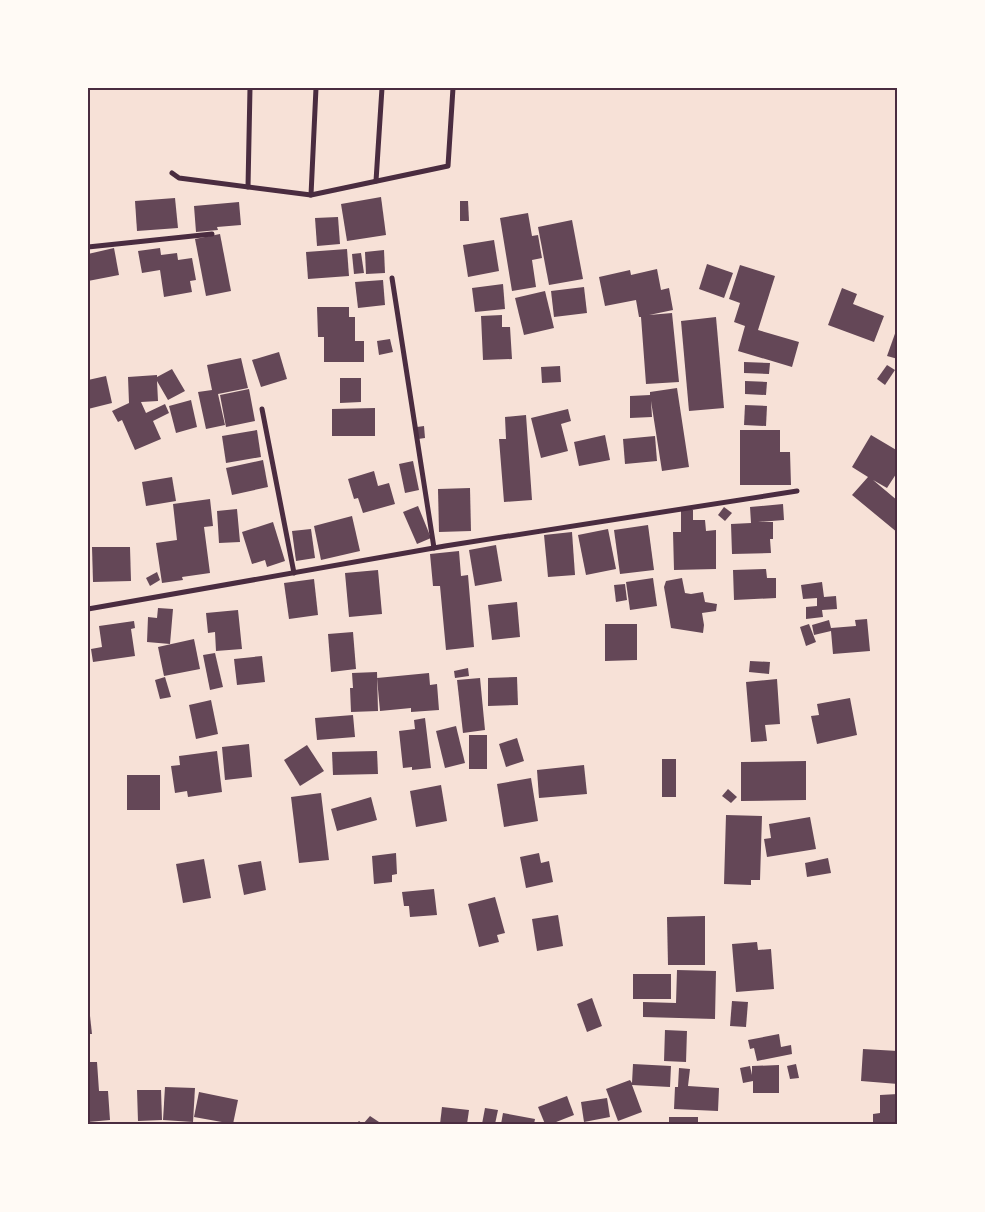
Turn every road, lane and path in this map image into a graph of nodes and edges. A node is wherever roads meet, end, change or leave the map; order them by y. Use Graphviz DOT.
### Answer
graph roads {
  1 [pos="250,88"];
  2 [pos="316,88"];
  3 [pos="382,88"];
  4 [pos="453,88"];
  5 [pos="172,173"];
  6 [pos="376,181"];
  7 [pos="248,187"];
  8 [pos="311,195"];
  9 [pos="212,234"];
  10 [pos="88,247"];
  11 [pos="392,278"];
  12 [pos="262,409"];
  13 [pos="797,491"];
  14 [pos="434,548"];
  15 [pos="294,572"];
  16 [pos="88,609"];
  1 -- 7 [label="street"];
  2 -- 8 [label="street"];
  3 -- 6 [label="street"];
  4 -- 6 [label="street"];
  5 -- 7 [label="street"];
  6 -- 8 [label="street"];
  7 -- 8 [label="street"];
  9 -- 10 [label="street"];
  11 -- 14 [label="street"];
  12 -- 15 [label="street"];
  13 -- 14 [label="street"];
  14 -- 15 [label="street"];
  15 -- 16 [label="street"];
}
